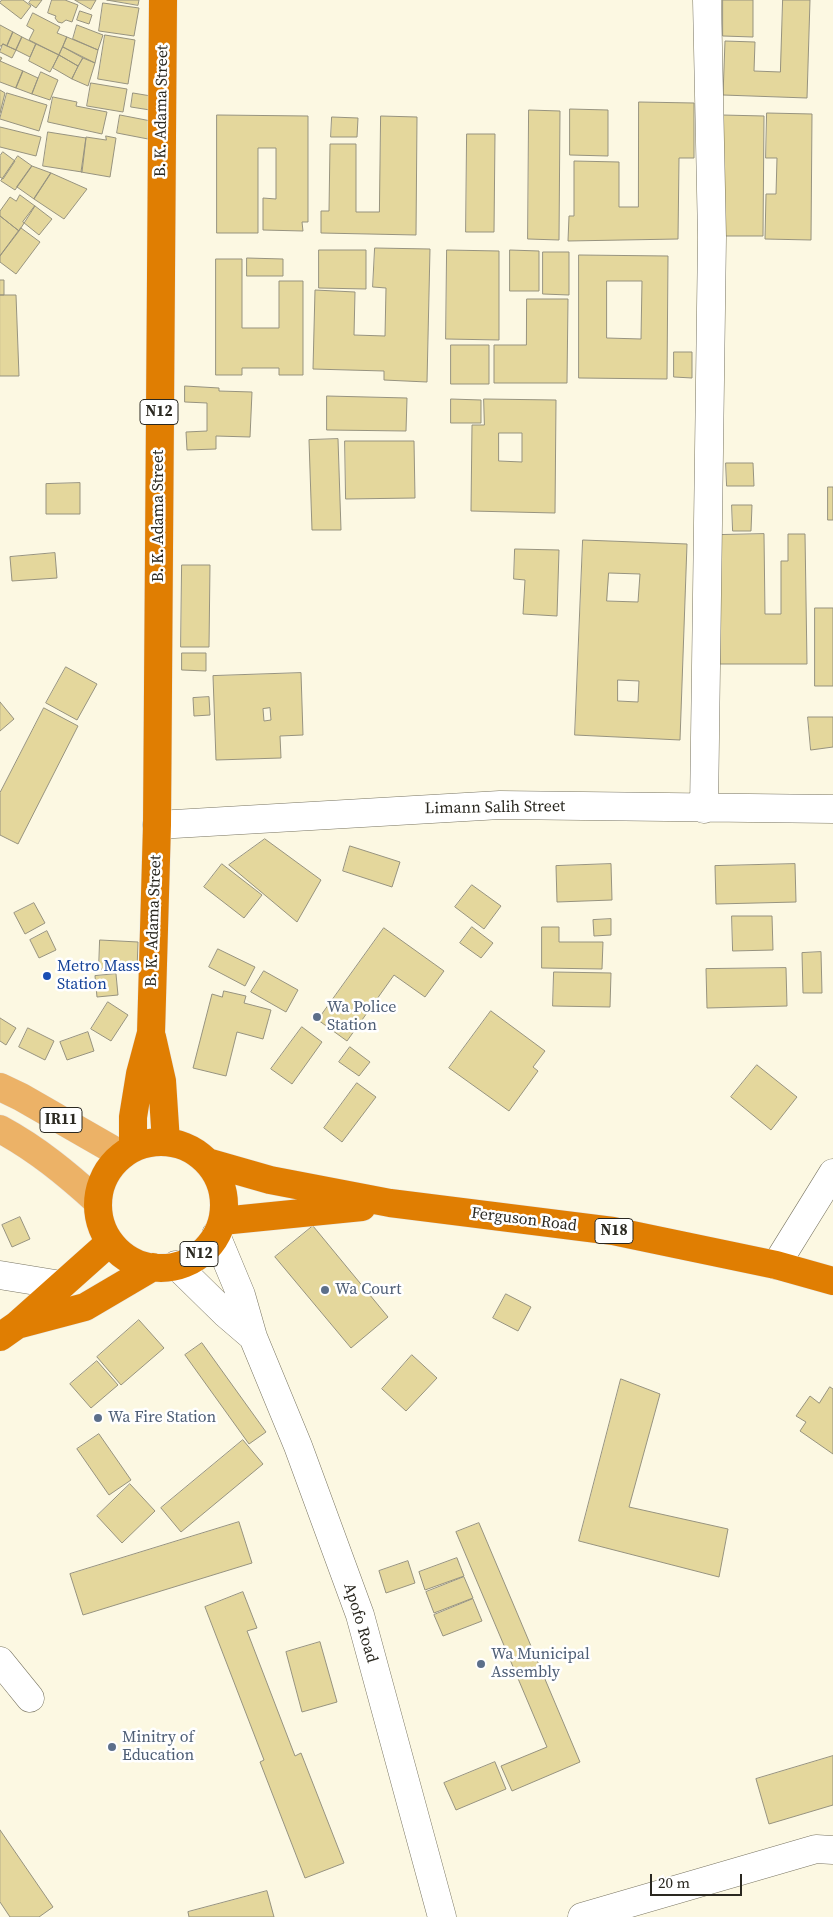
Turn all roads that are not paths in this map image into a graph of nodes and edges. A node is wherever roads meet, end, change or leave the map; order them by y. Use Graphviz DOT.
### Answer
graph roads {
  1 [pos="162,0"];
  2 [pos="708,0"];
  3 [pos="704,809"];
  4 [pos="833,809"];
  5 [pos="157,825"];
  6 [pos="151,1033"];
  7 [pos="0,1087"];
  8 [pos="0,1129"];
  9 [pos="166,1142"];
  10 [pos="128,1151"];
  11 [pos="207,1162"];
  12 [pos="833,1173"];
  13 [pos="98,1202"];
  14 [pos="390,1203"];
  15 [pos="219,1228"];
  16 [pos="110,1242"];
  17 [pos="776,1265"];
  18 [pos="165,1266"];
  19 [pos="0,1275"];
  20 [pos="833,1281"];
  21 [pos="61,1285"];
  22 [pos="8,1331"];
  23 [pos="253,1337"];
  24 [pos="0,1661"];
  25 [pos="30,1698"];
  26 [pos="833,1850"];
  27 [pos="442,1917"];
  28 [pos="582,1917"];
  1 -- 5 [label="highway, B. K. Adama Street / N12"];
  2 -- 3 [label="street"];
  3 -- 4 [label="street, Limann Salih Street"];
  3 -- 5 [label="street, Limann Salih Street"];
  5 -- 6 [label="highway, B. K. Adama Street / N12"];
  6 -- 9 [label="highway, B. K. Adama Street / N12"];
  6 -- 10 [label="highway, B. K. Adama Street / N12"];
  7 -- 10 [label="main road, IR11"];
  8 -- 13 [label="main road, IR11"];
  9 -- 10 [label="highway, N12"];
  9 -- 11 [label="highway, N12"];
  10 -- 13 [label="highway"];
  11 -- 14 [label="highway, Ferguson Road / N18"];
  11 -- 15 [label="highway, N12"];
  12 -- 17 [label="street"];
  13 -- 16 [label="highway"];
  14 -- 15 [label="highway, Ferguson Road / N18"];
  14 -- 17 [label="highway, Ferguson Road / N18"];
  15 -- 18 [label="highway, N12"];
  15 -- 23 [label="street, Apofo Road"];
  16 -- 18 [label="highway"];
  16 -- 21 [label="highway, N12"];
  17 -- 20 [label="highway, Ferguson Road / N18"];
  18 -- 22 [label="highway, N12"];
  18 -- 23 [label="street, Apofo Road"];
  19 -- 21 [label="street"];
  21 -- 22 [label="highway, N12"];
  23 -- 27 [label="street, Apofo Road"];
  24 -- 25 [label="street"];
  26 -- 28 [label="street"];
}
